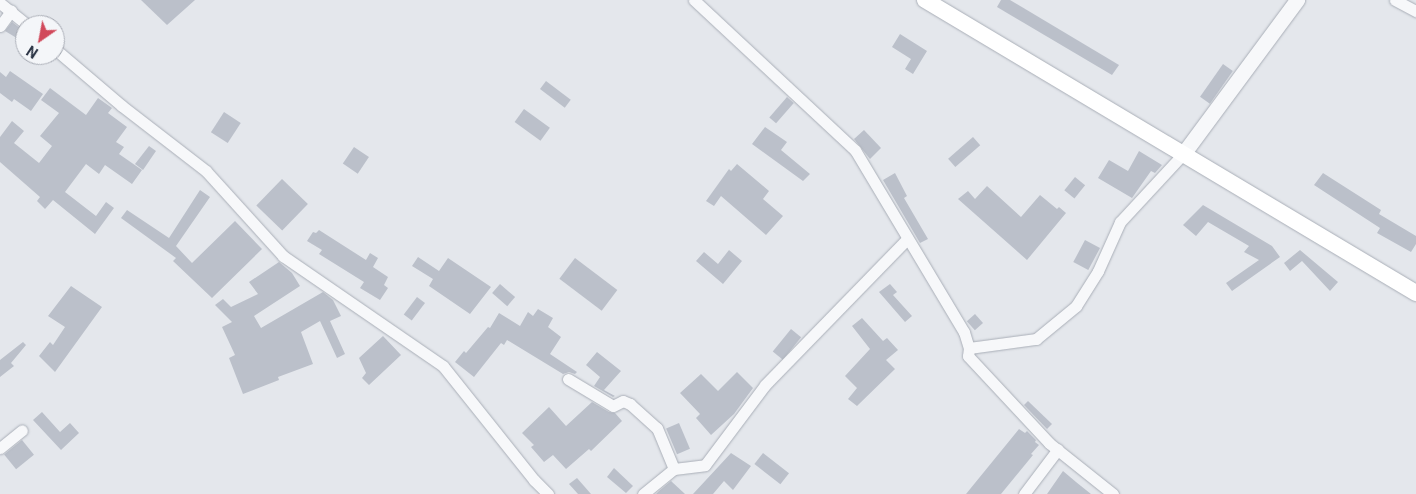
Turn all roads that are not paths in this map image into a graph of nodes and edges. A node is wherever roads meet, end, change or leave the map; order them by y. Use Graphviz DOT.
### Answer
graph roads {
  1 [pos="694,0"];
  2 [pos="926,0"];
  3 [pos="1297,0"];
  4 [pos="1394,0"];
  5 [pos="0,3"];
  6 [pos="11,11"];
  7 [pos="1416,11"];
  8 [pos="16,15"];
  9 [pos="0,26"];
  10 [pos="65,58"];
  11 [pos="1182,154"];
  12 [pos="907,239"];
  13 [pos="1416,293"];
  14 [pos="969,348"];
  15 [pos="568,379"];
  16 [pos="22,430"];
  17 [pos="0,448"];
  18 [pos="1058,449"];
  19 [pos="674,470"];
  20 [pos="548,494"];
  21 [pos="643,494"];
  22 [pos="1024,494"];
  23 [pos="1113,494"];
  1 -- 12 [label="street"];
  2 -- 11 [label="main road"];
  3 -- 11 [label="street"];
  4 -- 7 [label="street"];
  5 -- 6 [label="street"];
  6 -- 8 [label="street"];
  6 -- 9 [label="street"];
  10 -- 20 [label="street"];
  11 -- 13 [label="main road"];
  11 -- 14 [label="street"];
  12 -- 14 [label="street"];
  12 -- 19 [label="street"];
  14 -- 18 [label="street"];
  15 -- 19 [label="street"];
  16 -- 17 [label="street"];
  18 -- 22 [label="street"];
  18 -- 23 [label="street"];
  19 -- 21 [label="street"];
}
